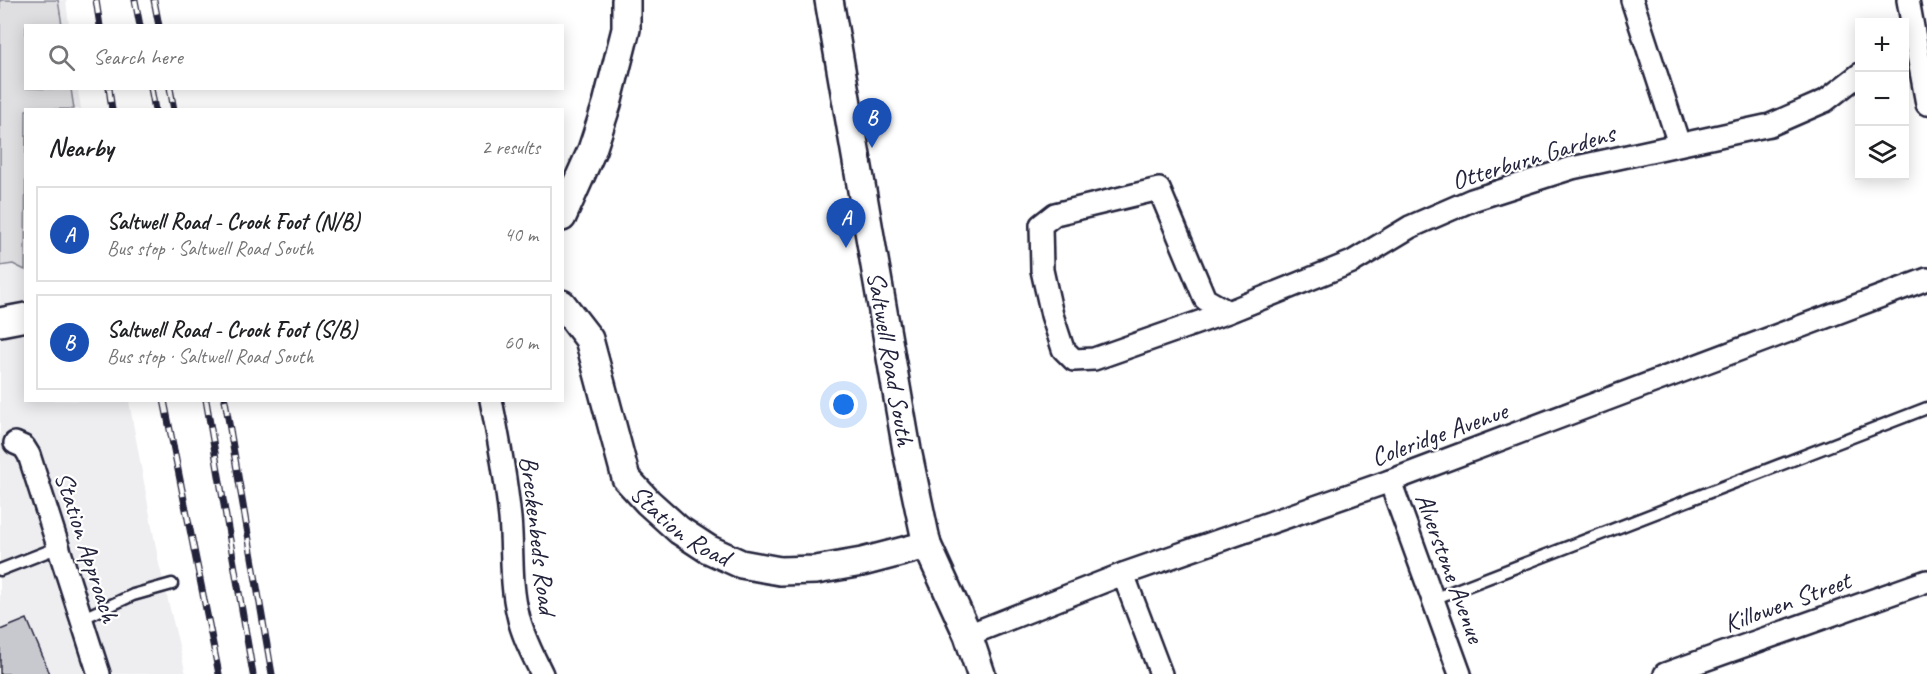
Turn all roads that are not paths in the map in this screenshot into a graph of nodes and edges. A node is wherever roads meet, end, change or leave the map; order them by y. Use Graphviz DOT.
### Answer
graph roads {
  1 [pos="626,0"];
  2 [pos="829,0"];
  3 [pos="1632,0"];
  4 [pos="1908,0"];
  5 [pos="1909,18"];
  6 [pos="1909,32"];
  7 [pos="1855,78"];
  8 [pos="1927,104"];
  9 [pos="1679,144"];
  10 [pos="564,213"];
  11 [pos="1927,279"];
  12 [pos="564,307"];
  13 [pos="1228,312"];
  14 [pos="490,402"];
  15 [pos="1927,408"];
  16 [pos="10,443"];
  17 [pos="1390,481"];
  18 [pos="927,545"];
  19 [pos="58,547"];
  20 [pos="0,570"];
  21 [pos="1123,574"];
  22 [pos="1927,581"];
  23 [pos="172,584"];
  24 [pos="1432,599"];
  25 [pos="81,619"];
  26 [pos="968,635"];
  27 [pos="99,674"];
  28 [pos="542,674"];
  29 [pos="981,674"];
  30 [pos="1161,674"];
  31 [pos="1460,674"];
  32 [pos="1665,674"];
  1 -- 10 [label="street"];
  2 -- 18 [label="street, Saltwell Road South"];
  3 -- 9 [label="street"];
  4 -- 5 [label="street"];
  6 -- 8 [label="street"];
  7 -- 9 [label="street, Otterburn Gardens"];
  9 -- 13 [label="street, Otterburn Gardens"];
  11 -- 17 [label="street, Coleridge Avenue"];
  12 -- 18 [label="street, Station Road"];
  13 -- 13 [label="street, Otterburn Gardens"];
  14 -- 28 [label="street, Breckenbeds Road"];
  15 -- 24 [label="lane"];
  16 -- 19 [label="street, Station Approach"];
  17 -- 21 [label="street, Coleridge Avenue"];
  17 -- 24 [label="street, Alverstone Avenue"];
  18 -- 26 [label="street, Saltwell Road South"];
  19 -- 20 [label="lane"];
  19 -- 25 [label="street, Station Approach"];
  21 -- 26 [label="street, Coleridge Avenue"];
  21 -- 30 [label="street"];
  22 -- 32 [label="street, Killowen Street"];
  23 -- 25 [label="lane"];
  24 -- 31 [label="street, Alverstone Avenue"];
  25 -- 27 [label="street, Station Approach"];
  26 -- 29 [label="street, Saltwell Road South"];
}
